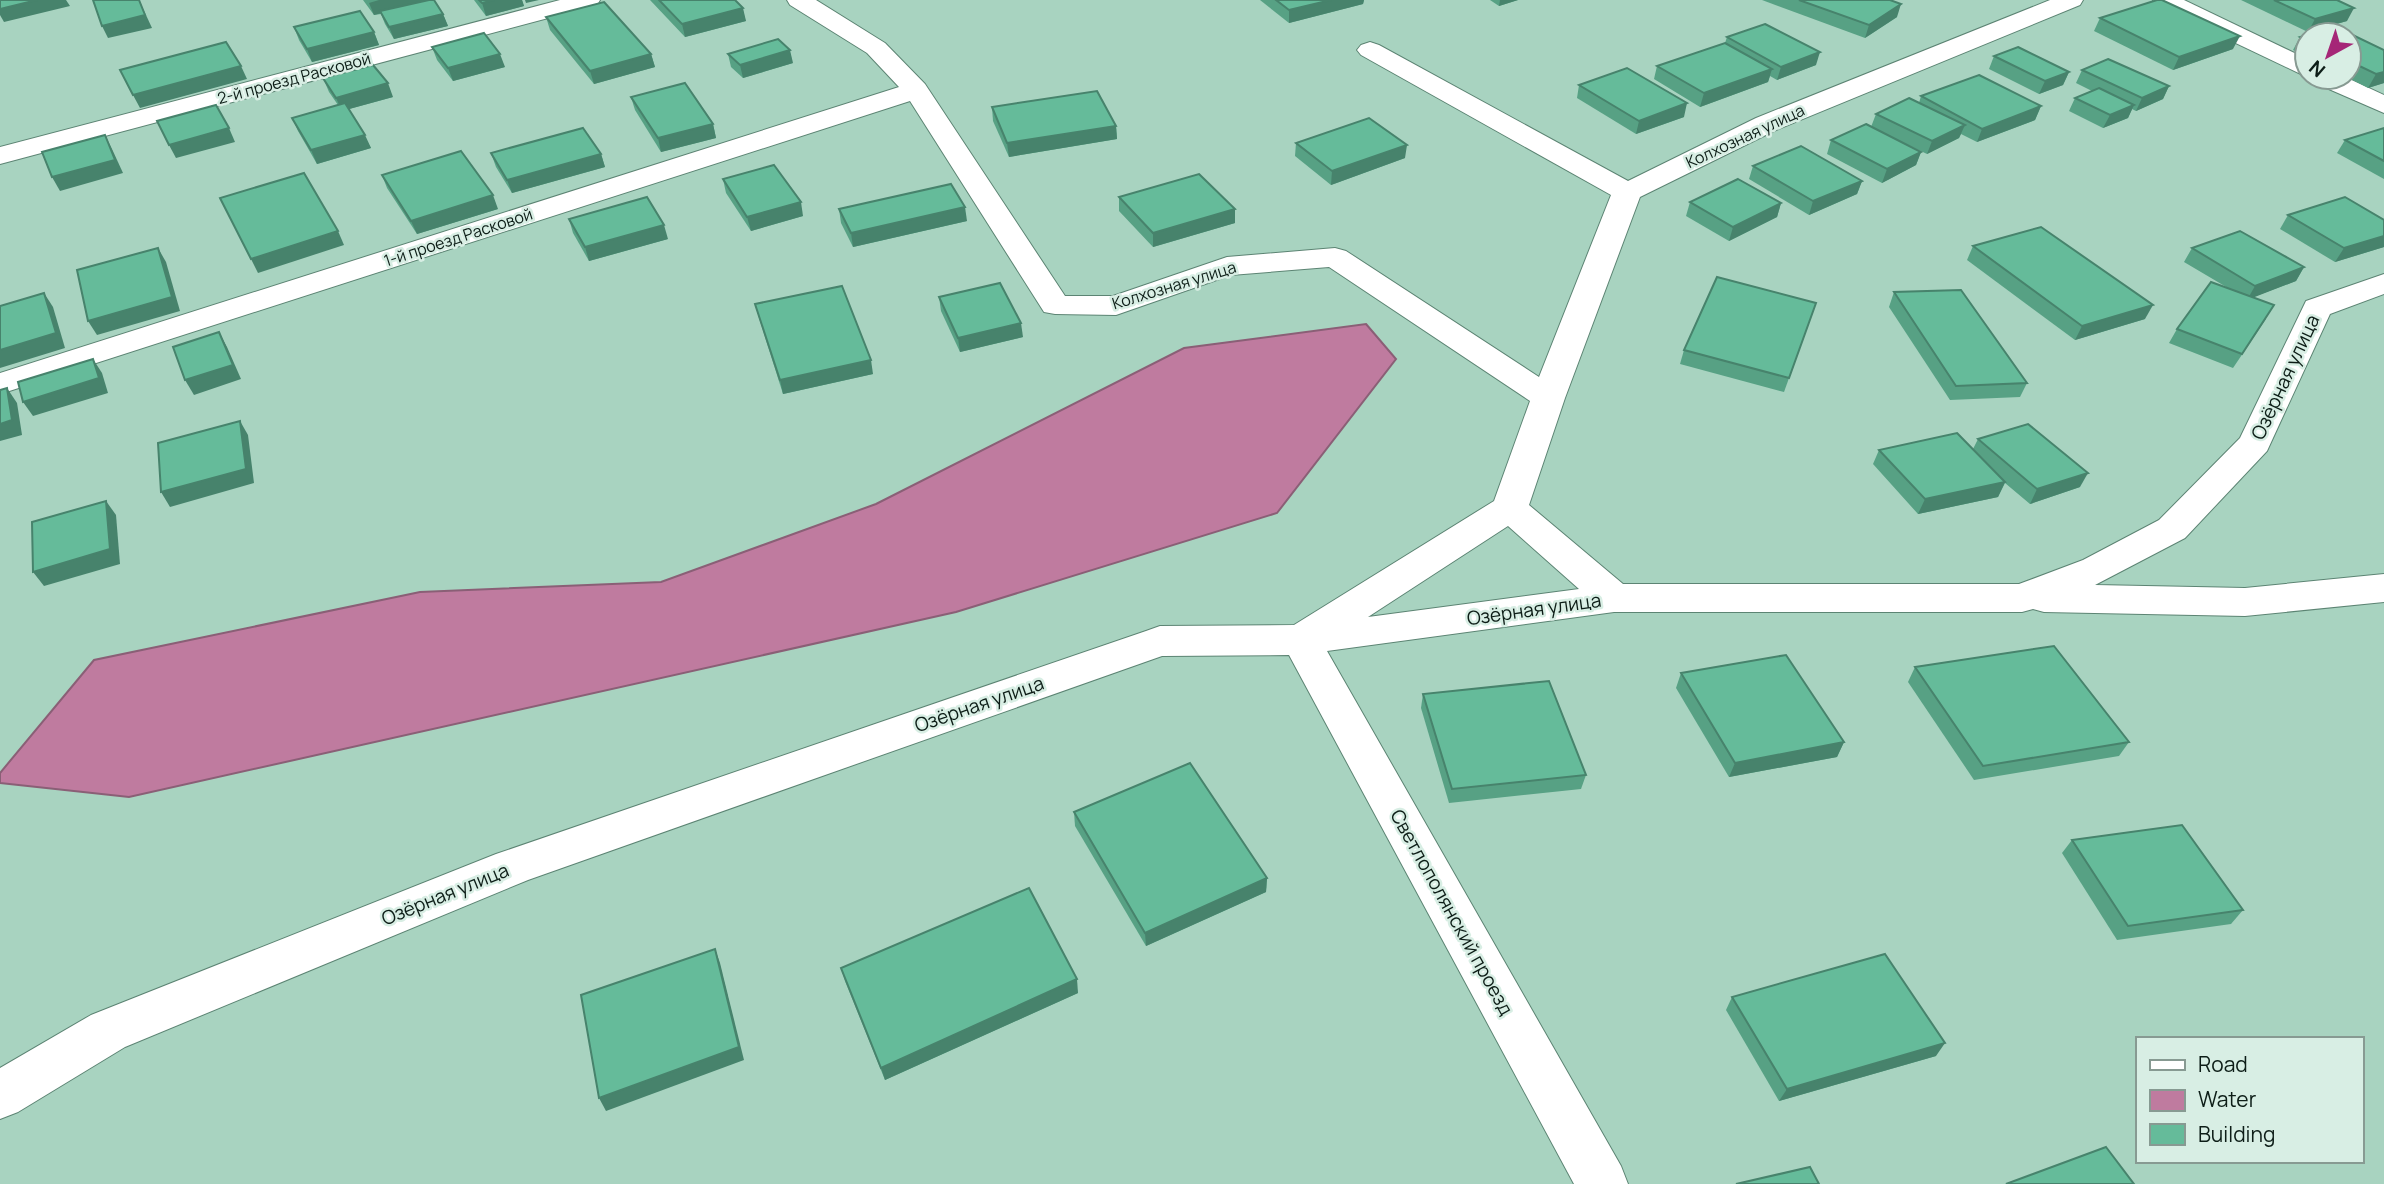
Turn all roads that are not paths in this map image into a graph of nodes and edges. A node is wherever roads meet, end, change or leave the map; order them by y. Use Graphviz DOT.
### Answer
graph roads {
  1 [pos="588,0"];
  2 [pos="799,0"];
  3 [pos="2071,0"];
  4 [pos="2165,0"];
  5 [pos="1370,50"];
  6 [pos="2293,62"];
  7 [pos="916,90"];
  8 [pos="2354,91"];
  9 [pos="2384,105"];
  10 [pos="0,156"];
  11 [pos="1627,192"];
  12 [pos="2384,283"];
  13 [pos="0,384"];
  14 [pos="1548,398"];
  15 [pos="1510,508"];
  16 [pos="2384,588"];
  17 [pos="1614,598"];
  18 [pos="2022,598"];
  19 [pos="1301,640"];
  20 [pos="0,1095"];
  21 [pos="1602,1184"];
  1 -- 10 [label="street, 2-й проезд Расковой"];
  2 -- 7 [label="street"];
  3 -- 11 [label="street, Колхозная улица"];
  4 -- 6 [label="street"];
  5 -- 11 [label="street"];
  7 -- 13 [label="street, 1-й проезд Расковой"];
  7 -- 14 [label="street, Колхозная улица"];
  8 -- 9 [label="street"];
  11 -- 14 [label="street"];
  12 -- 18 [label="street, Озёрная улица"];
  14 -- 15 [label="street"];
  15 -- 17 [label="street"];
  15 -- 19 [label="street"];
  16 -- 18 [label="street, Озёрная улица"];
  17 -- 18 [label="street, Озёрная улица"];
  17 -- 19 [label="street, Озёрная улица"];
  19 -- 20 [label="street, Озёрная улица"];
  19 -- 21 [label="street, Светлополянский проезд"];
}
